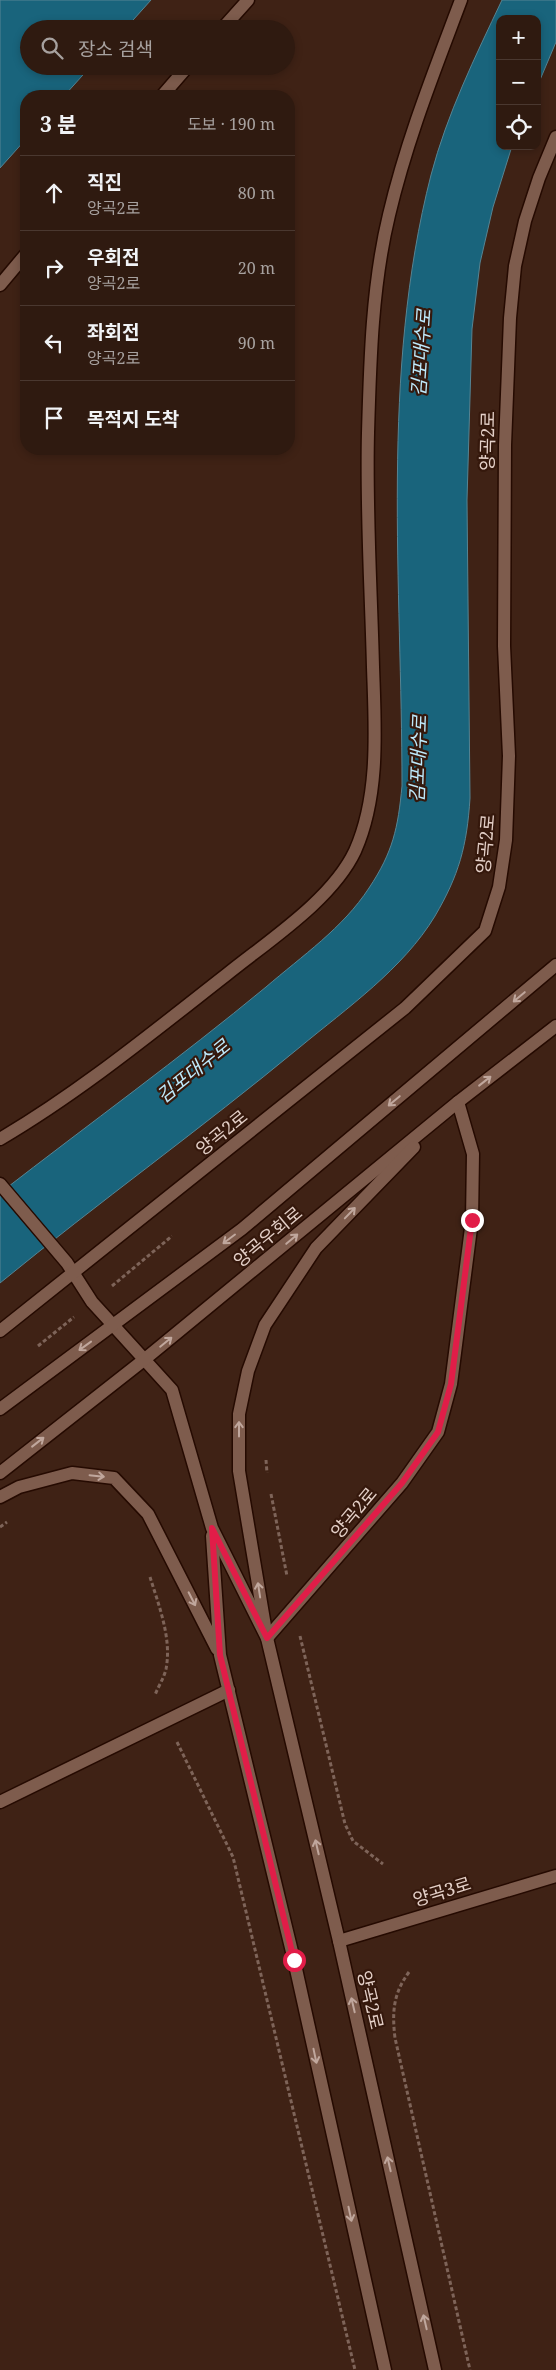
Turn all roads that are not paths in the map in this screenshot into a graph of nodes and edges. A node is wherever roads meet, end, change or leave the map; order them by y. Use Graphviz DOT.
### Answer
graph roads {
  1 [pos="248,0"];
  2 [pos="461,0"];
  3 [pos="230,20"];
  4 [pos="180,75"];
  5 [pos="167,90"];
  6 [pos="556,136"];
  7 [pos="20,261"];
  8 [pos="0,285"];
  9 [pos="556,965"];
  10 [pos="556,1026"];
  11 [pos="458,1102"];
  12 [pos="0,1139"];
  13 [pos="0,1184"];
  14 [pos="70,1268"];
  15 [pos="113,1325"];
  16 [pos="0,1330"];
  17 [pos="145,1359"];
  18 [pos="0,1409"];
  19 [pos="0,1473"];
  20 [pos="0,1497"];
  21 [pos="212,1528"];
  22 [pos="267,1638"];
  23 [pos="220,1655"];
  24 [pos="229,1690"];
  25 [pos="0,1802"];
  26 [pos="556,1876"];
  27 [pos="339,1941"];
  28 [pos="385,2370"];
  29 [pos="435,2370"];
  1 -- 3 [label="main road"];
  2 -- 12 [label="main road"];
  4 -- 5 [label="main road"];
  6 -- 14 [label="main road, 양곡2로"];
  7 -- 8 [label="main road"];
  9 -- 15 [label="main road, 양곡우회로, one-way"];
  11 -- 10 [label="main road, 양곡우회로, one-way"];
  17 -- 11 [label="main road, 양곡우회로, one-way"];
  11 -- 22 [label="main road, 양곡2로"];
  22 -- 11 [label="main road, one-way"];
  13 -- 14 [label="main road, 양곡2로"];
  14 -- 15 [label="main road, 양곡2로"];
  14 -- 16 [label="main road, 양곡2로"];
  15 -- 17 [label="main road, 양곡2로"];
  15 -- 18 [label="main road, 양곡우회로, one-way"];
  19 -- 17 [label="main road, 양곡우회로, one-way"];
  17 -- 21 [label="main road, 양곡2로"];
  20 -- 23 [label="main road, one-way"];
  21 -- 22 [label="main road, 양곡2로"];
  21 -- 23 [label="main road, 양곡2로"];
  27 -- 22 [label="main road, 양곡2로, one-way"];
  23 -- 24 [label="main road, 양곡2로"];
  24 -- 25 [label="main road"];
  24 -- 28 [label="main road, 양곡2로, one-way"];
  26 -- 27 [label="main road, 양곡3로"];
  29 -- 27 [label="main road, 양곡2로, one-way"];
}
